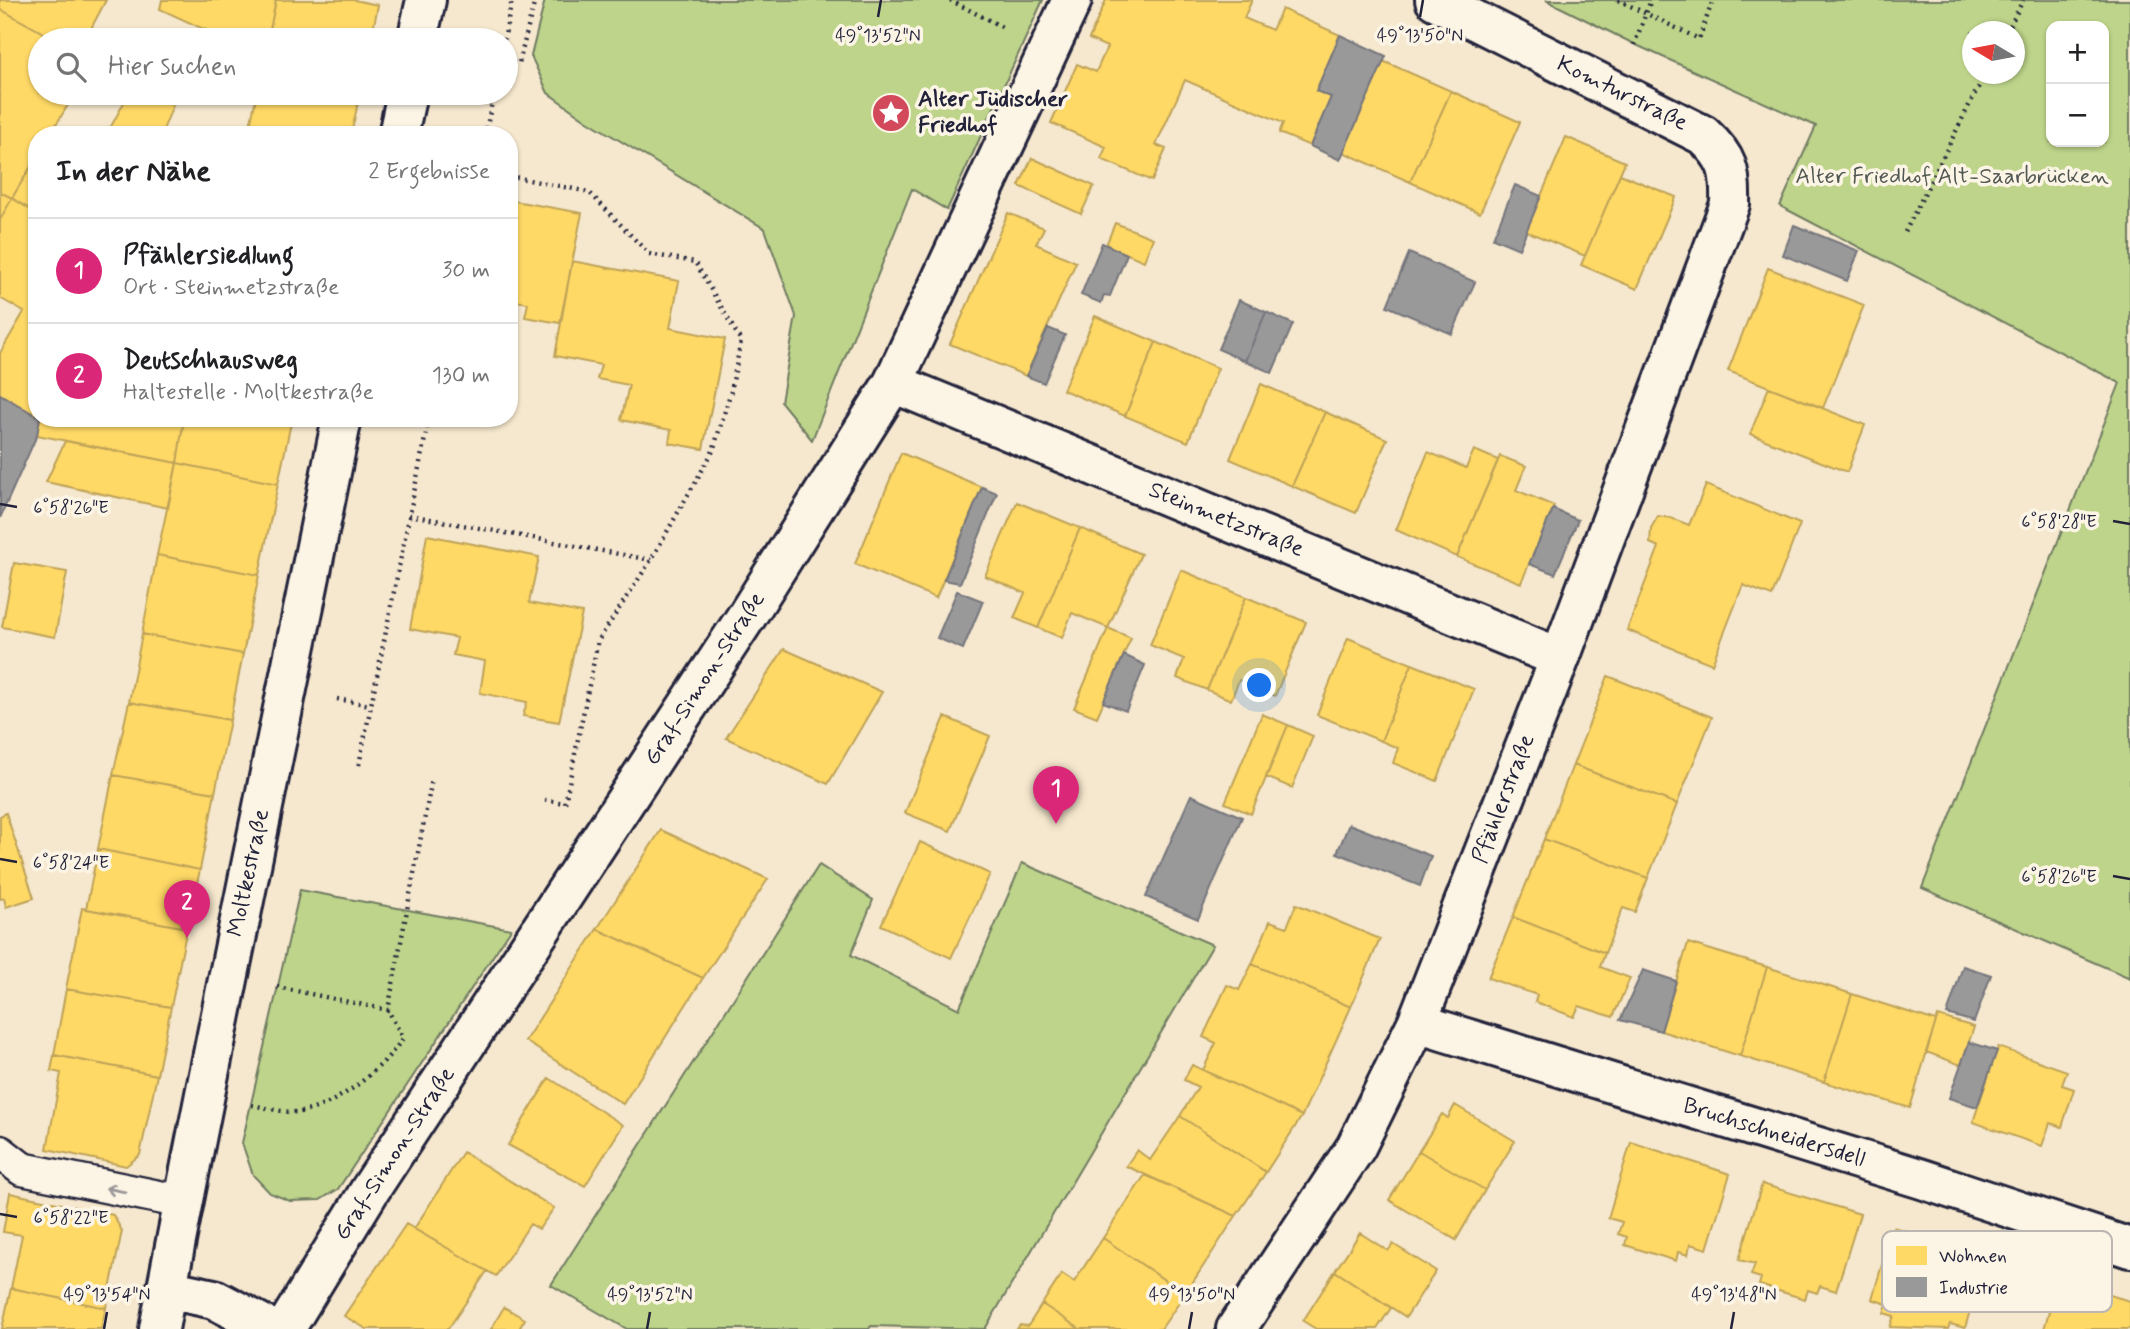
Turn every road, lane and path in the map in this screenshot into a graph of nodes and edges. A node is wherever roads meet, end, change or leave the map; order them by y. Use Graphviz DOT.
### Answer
graph roads {
  1 [pos="425,0"];
  2 [pos="512,0"];
  3 [pos="535,0"];
  4 [pos="950,0"];
  5 [pos="1072,0"];
  6 [pos="1435,0"];
  7 [pos="1618,0"];
  8 [pos="1651,0"];
  9 [pos="1713,0"];
  10 [pos="2023,0"];
  11 [pos="1646,15"];
  12 [pos="2012,21"];
  13 [pos="419,28"];
  14 [pos="506,28"];
  15 [pos="1049,51"];
  16 [pos="518,63"];
  17 [pos="1980,84"];
  18 [pos="404,105"];
  19 [pos="491,105"];
  20 [pos="400,126"];
  21 [pos="487,126"];
  22 [pos="518,178"];
  23 [pos="1905,232"];
  24 [pos="1718,242"];
  25 [pos="892,383"];
  26 [pos="340,427"];
  27 [pos="427,427"];
  28 [pos="410,515"];
  29 [pos="652,560"];
  30 [pos="1560,658"];
  31 [pos="340,700"];
  32 [pos="370,705"];
  33 [pos="359,765"];
  34 [pos="432,779"];
  35 [pos="545,800"];
  36 [pos="278,987"];
  37 [pos="387,1010"];
  38 [pos="1417,1023"];
  39 [pos="250,1105"];
  40 [pos="0,1152"];
  41 [pos="183,1202"];
  42 [pos="2079,1231"];
  43 [pos="2112,1242"];
  44 [pos="2130,1248"];
  45 [pos="167,1289"];
  46 [pos="159,1329"];
  47 [pos="271,1329"];
  48 [pos="285,1329"];
  49 [pos="1236,1329"];
  1 -- 13 [label="street"];
  2 -- 14 [label="path"];
  3 -- 16 [label="path"];
  4 -- 15 [label="path"];
  5 -- 15 [label="street, Graf-Simon-Straße"];
  6 -- 24 [label="street, Komturstraße"];
  7 -- 11 [label="path"];
  8 -- 11 [label="path"];
  9 -- 11 [label="path"];
  10 -- 12 [label="path"];
  15 -- 25 [label="street, Graf-Simon-Straße"];
  17 -- 23 [label="path"];
  18 -- 20 [label="street"];
  19 -- 21 [label="path"];
  22 -- 29 [label="path"];
  24 -- 30 [label="street, Pfählerstraße"];
  25 -- 30 [label="street, Steinmetzstraße"];
  25 -- 48 [label="street, Graf-Simon-Straße"];
  26 -- 41 [label="street, Moltkestraße"];
  27 -- 28 [label="path"];
  28 -- 29 [label="path"];
  28 -- 32 [label="path"];
  29 -- 35 [label="path"];
  30 -- 38 [label="street, Pfählerstraße"];
  31 -- 32 [label="path"];
  32 -- 33 [label="path"];
  34 -- 37 [label="path"];
  36 -- 37 [label="path"];
  37 -- 39 [label="path"];
  38 -- 42 [label="street, Bruchschneidersdell"];
  38 -- 49 [label="street, Pfählerstraße"];
  41 -- 40 [label="lane, one-way"];
  41 -- 45 [label="street, Moltkestraße"];
  43 -- 44 [label="street, Bruchschneidersdell"];
  45 -- 46 [label="street, Moltkestraße"];
  45 -- 47 [label="street"];
}
